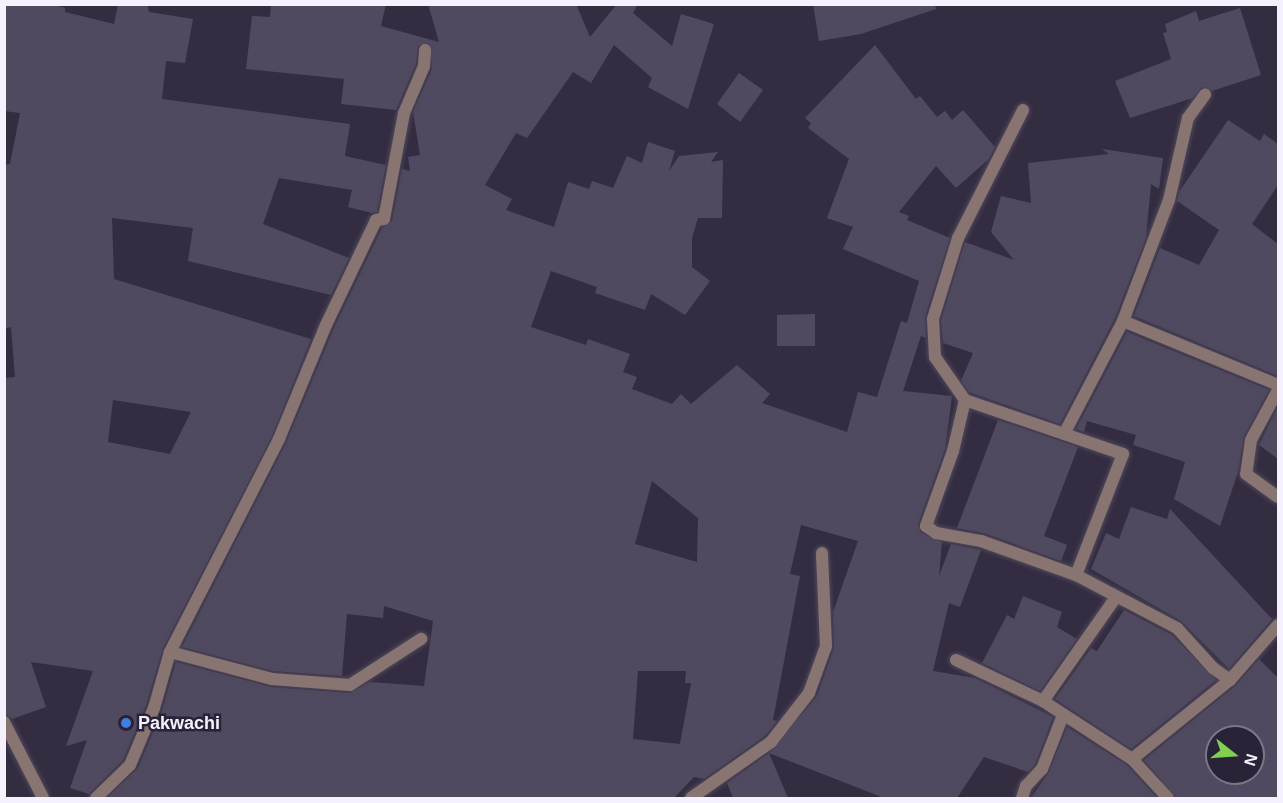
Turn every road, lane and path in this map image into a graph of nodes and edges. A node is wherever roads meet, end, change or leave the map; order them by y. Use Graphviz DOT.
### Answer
graph roads {
  1 [pos="425,50"];
  2 [pos="1205,95"];
  3 [pos="1023,110"];
  4 [pos="1123,321"];
  5 [pos="1278,387"];
  6 [pos="965,400"];
  7 [pos="1064,434"];
  8 [pos="1278,496"];
  9 [pos="822,553"];
  10 [pos="1076,575"];
  11 [pos="1116,597"];
  12 [pos="1278,625"];
  13 [pos="421,639"];
  14 [pos="170,652"];
  15 [pos="957,660"];
  16 [pos="1230,680"];
  17 [pos="1043,701"];
  18 [pos="1063,715"];
  19 [pos="4,722"];
  20 [pos="1132,759"];
  21 [pos="43,798"];
  22 [pos="96,798"];
  23 [pos="691,798"];
  24 [pos="1022,798"];
  25 [pos="1168,798"];
  1 -- 14 [label="street"];
  2 -- 4 [label="street"];
  3 -- 6 [label="street"];
  4 -- 5 [label="street"];
  4 -- 7 [label="street"];
  5 -- 8 [label="street"];
  6 -- 7 [label="street"];
  6 -- 10 [label="street"];
  7 -- 10 [label="street"];
  9 -- 23 [label="street"];
  10 -- 11 [label="street"];
  11 -- 16 [label="street"];
  11 -- 17 [label="street"];
  12 -- 16 [label="street"];
  13 -- 14 [label="street"];
  14 -- 22 [label="street"];
  15 -- 17 [label="street"];
  16 -- 20 [label="street"];
  17 -- 18 [label="street"];
  18 -- 20 [label="street"];
  18 -- 24 [label="street"];
  19 -- 21 [label="street"];
  20 -- 25 [label="street"];
}
